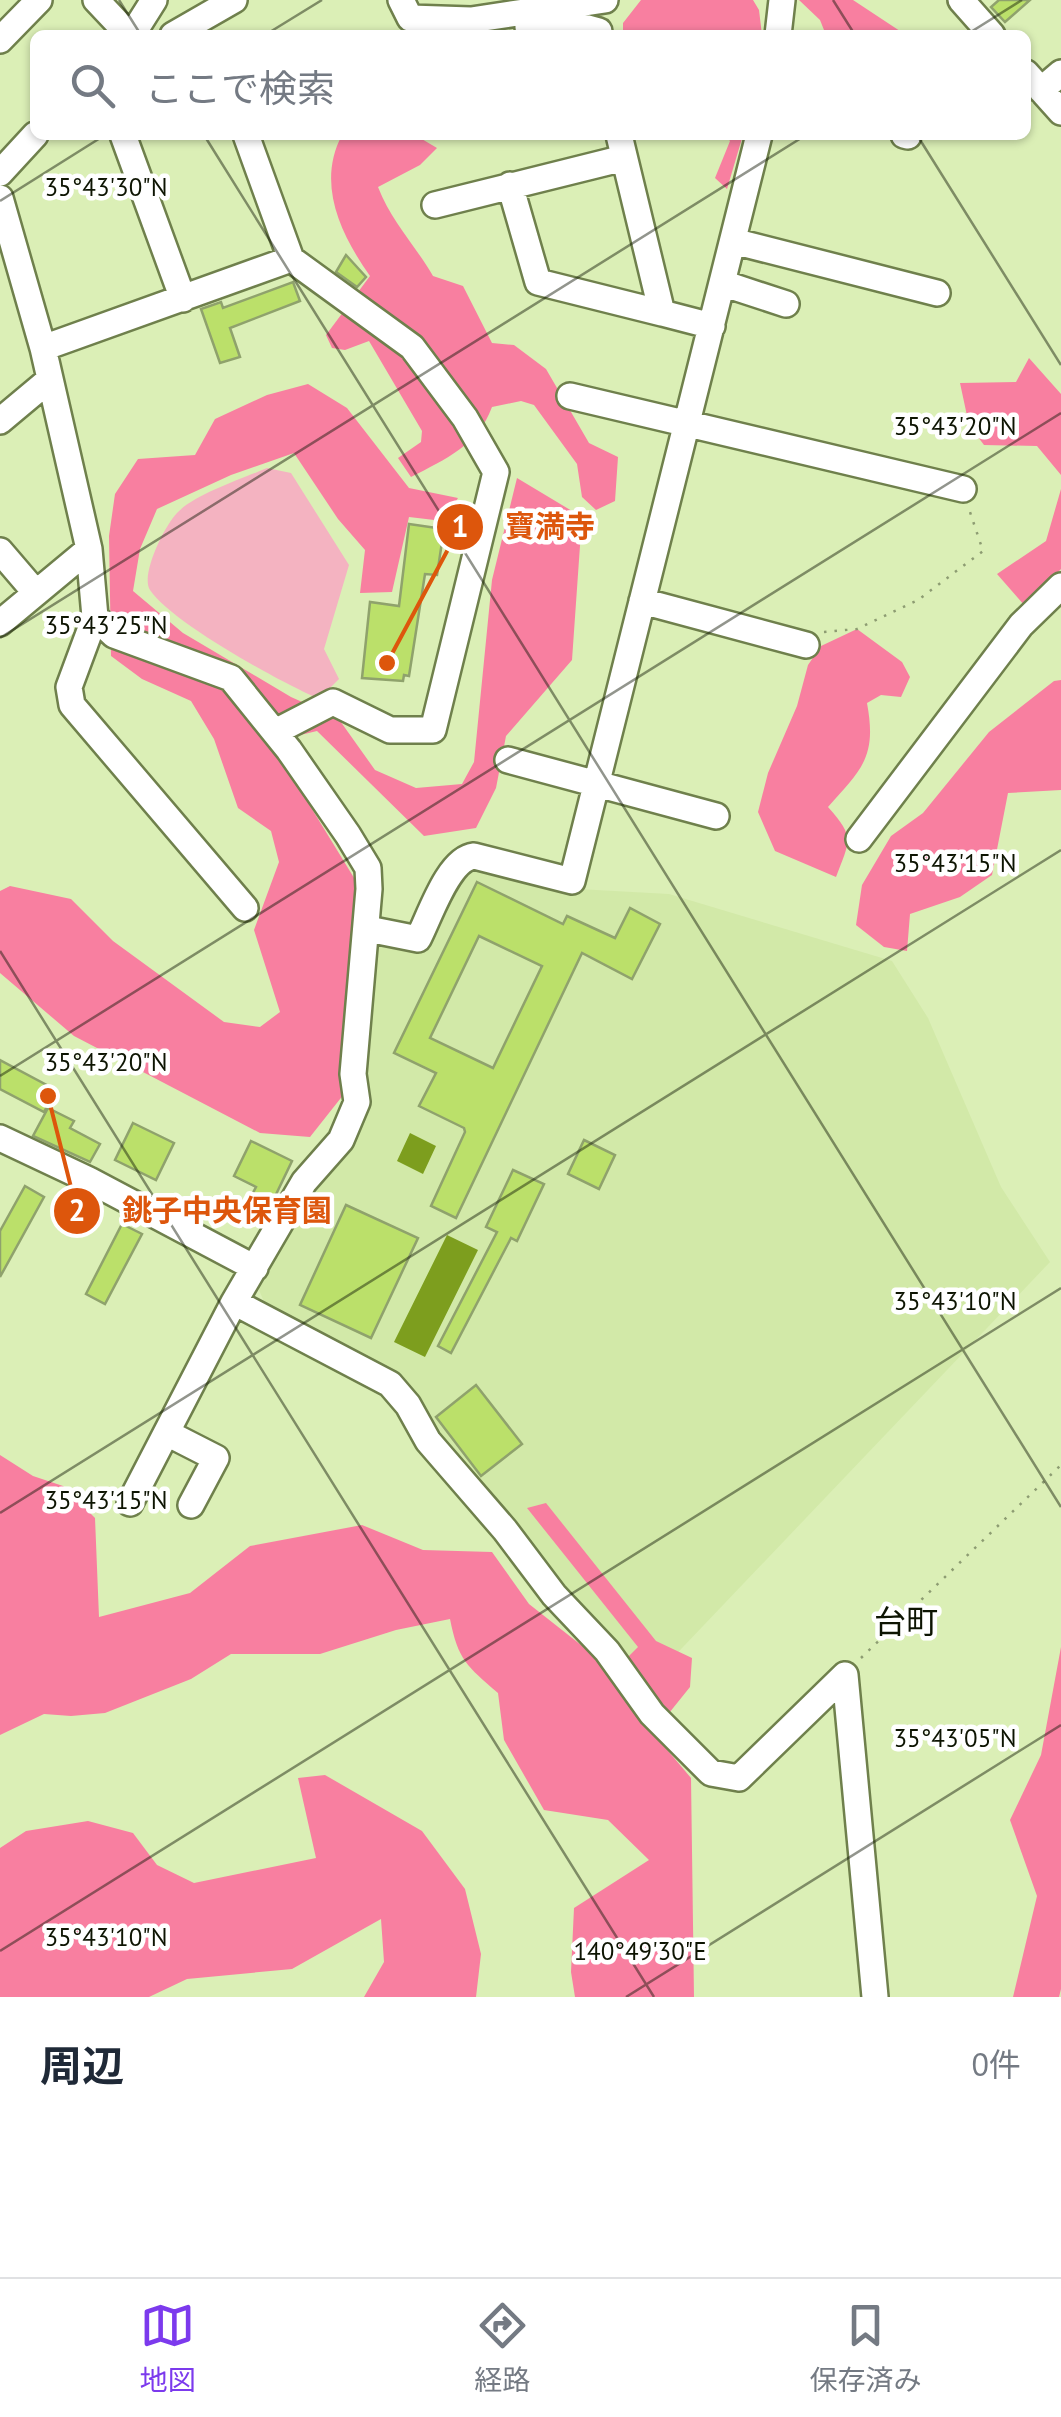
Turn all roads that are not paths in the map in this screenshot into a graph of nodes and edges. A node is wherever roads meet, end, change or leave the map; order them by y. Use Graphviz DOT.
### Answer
graph roads {
  1 [pos="40,0"];
  2 [pos="96,0"];
  3 [pos="154,0"];
  4 [pos="234,0"];
  5 [pos="401,0"];
  6 [pos="605,0"];
  7 [pos="782,0"];
  8 [pos="961,0"];
  9 [pos="203,18"];
  10 [pos="471,20"];
  11 [pos="125,30"];
  12 [pos="133,30"];
  13 [pos="593,30"];
  14 [pos="779,30"];
  15 [pos="988,30"];
  16 [pos="0,40"];
  17 [pos="1061,73"];
  18 [pos="1033,81"];
  19 [pos="1061,112"];
  20 [pos="30,140"];
  21 [pos="126,140"];
  22 [pos="248,140"];
  23 [pos="759,140"];
  24 [pos="622,146"];
  25 [pos="0,173"];
  26 [pos="510,185"];
  27 [pos="0,198"];
  28 [pos="435,204"];
  29 [pos="733,241"];
  30 [pos="291,259"];
  31 [pos="722,284"];
  32 [pos="937,293"];
  33 [pos="183,298"];
  34 [pos="786,304"];
  35 [pos="662,314"];
  36 [pos="712,326"];
  37 [pos="43,348"];
  38 [pos="50,380"];
  39 [pos="570,396"];
  40 [pos="0,422"];
  41 [pos="687,422"];
  42 [pos="963,489"];
  43 [pos="89,549"];
  44 [pos="0,551"];
  45 [pos="1061,586"];
  46 [pos="36,593"];
  47 [pos="642,601"];
  48 [pos="95,617"];
  49 [pos="0,623"];
  50 [pos="806,645"];
  51 [pos="276,732"];
  52 [pos="508,760"];
  53 [pos="596,783"];
  54 [pos="716,816"];
  55 [pos="859,838"];
  56 [pos="246,908"];
  57 [pos="368,930"];
  58 [pos="0,1138"];
  59 [pos="255,1268"];
  60 [pos="234,1302"];
  61 [pos="167,1433"];
  62 [pos="130,1503"];
  63 [pos="191,1504"];
  64 [pos="875,1997"];
  1 -- 16 [label="street"];
  2 -- 11 [label="street"];
  3 -- 12 [label="street"];
  4 -- 9 [label="street"];
  5 -- 10 [label="street"];
  6 -- 10 [label="street"];
  7 -- 14 [label="street"];
  8 -- 15 [label="street"];
  10 -- 13 [label="street"];
  17 -- 18 [label="street"];
  18 -- 19 [label="street"];
  20 -- 25 [label="street"];
  21 -- 33 [label="street"];
  22 -- 30 [label="street"];
  23 -- 29 [label="street"];
  24 -- 26 [label="street"];
  24 -- 35 [label="street"];
  26 -- 28 [label="street"];
  26 -- 35 [label="street"];
  27 -- 37 [label="street"];
  29 -- 31 [label="street"];
  29 -- 32 [label="street"];
  30 -- 33 [label="street"];
  30 -- 51 [label="street"];
  31 -- 34 [label="street"];
  31 -- 36 [label="street"];
  33 -- 37 [label="street"];
  35 -- 36 [label="street"];
  36 -- 41 [label="street"];
  37 -- 38 [label="street"];
  38 -- 40 [label="street"];
  38 -- 43 [label="street"];
  39 -- 41 [label="street"];
  41 -- 42 [label="street"];
  41 -- 47 [label="street"];
  43 -- 46 [label="street"];
  43 -- 48 [label="street"];
  44 -- 46 [label="street"];
  45 -- 55 [label="street"];
  46 -- 49 [label="street"];
  47 -- 50 [label="street"];
  47 -- 53 [label="street"];
  48 -- 51 [label="street"];
  48 -- 56 [label="street"];
  51 -- 57 [label="street"];
  52 -- 53 [label="street"];
  53 -- 54 [label="street"];
  53 -- 57 [label="street"];
  57 -- 59 [label="street"];
  58 -- 59 [label="street"];
  59 -- 60 [label="street"];
  60 -- 61 [label="street"];
  60 -- 64 [label="street"];
  61 -- 62 [label="street"];
  61 -- 63 [label="street"];
}
